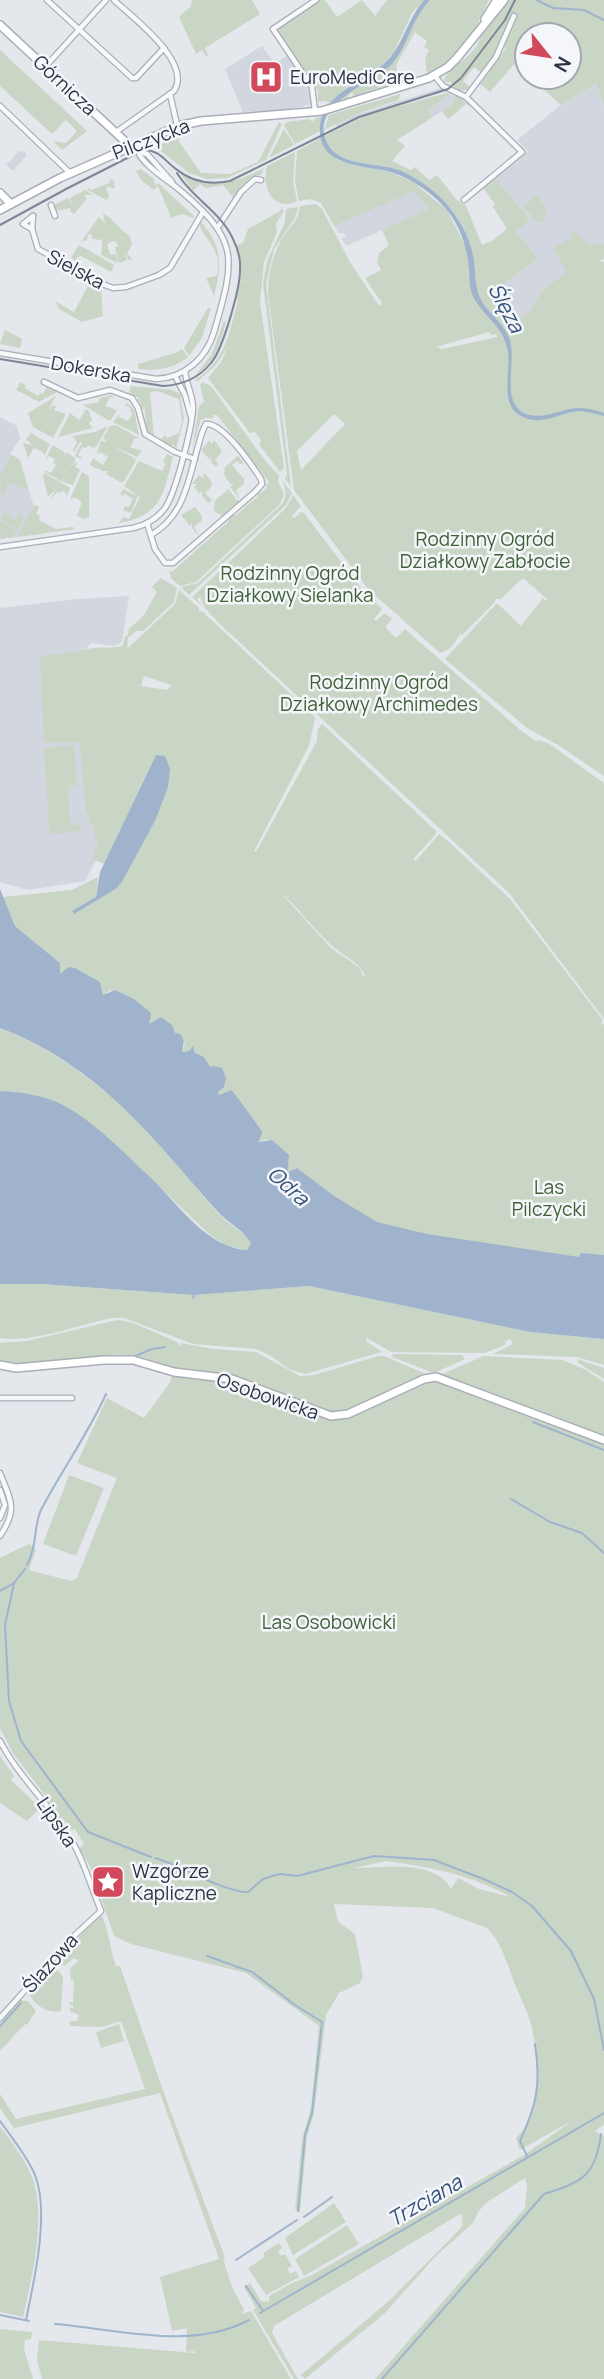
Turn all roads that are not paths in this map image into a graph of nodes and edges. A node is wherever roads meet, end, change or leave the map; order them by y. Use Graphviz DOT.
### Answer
graph roads {
  1 [pos="47,0"];
  2 [pos="107,0"];
  3 [pos="114,0"];
  4 [pos="316,0"];
  5 [pos="497,0"];
  6 [pos="504,0"];
  7 [pos="514,16"];
  8 [pos="0,25"];
  9 [pos="483,26"];
  10 [pos="79,30"];
  11 [pos="164,48"];
  12 [pos="45,67"];
  13 [pos="435,75"];
  14 [pos="170,94"];
  15 [pos="466,97"];
  16 [pos="0,106"];
  17 [pos="315,112"];
  18 [pos="178,126"];
  19 [pos="116,132"];
  20 [pos="150,138"];
  21 [pos="134,148"];
  22 [pos="146,154"];
  23 [pos="70,173"];
  24 [pos="261,180"];
  25 [pos="177,188"];
  26 [pos="0,193"];
  27 [pos="464,200"];
  28 [pos="11,204"];
  29 [pos="51,205"];
  30 [pos="0,211"];
  31 [pos="203,212"];
  32 [pos="55,216"];
  33 [pos="218,227"];
  34 [pos="32,229"];
  35 [pos="0,354"];
  36 [pos="180,373"];
  37 [pos="44,382"];
  38 [pos="191,418"];
  39 [pos="182,455"];
  40 [pos="195,458"];
  41 [pos="147,523"];
  42 [pos="151,535"];
  43 [pos="0,547"];
  44 [pos="0,1364"];
  45 [pos="0,1398"];
  46 [pos="72,1398"];
  47 [pos="604,1440"];
  48 [pos="0,1473"];
  49 [pos="0,1490"];
  50 [pos="0,1518"];
  51 [pos="0,1536"];
  52 [pos="0,1741"];
  53 [pos="102,1911"];
  54 [pos="0,2018"];
  1 -- 10 [label="street"];
  2 -- 10 [label="street"];
  3 -- 11 [label="street"];
  4 -- 17 [label="street"];
  5 -- 9 [label="street"];
  6 -- 9 [label="street"];
  7 -- 15 [label="street"];
  8 -- 12 [label="street, Górnicza"];
  9 -- 13 [label="street"];
  10 -- 11 [label="street"];
  10 -- 12 [label="street"];
  11 -- 14 [label="street"];
  12 -- 19 [label="street, Górnicza"];
  13 -- 15 [label="street"];
  13 -- 17 [label="street, Pilczycka"];
  14 -- 18 [label="street"];
  14 -- 19 [label="street"];
  15 -- 27 [label="street"];
  16 -- 23 [label="street"];
  17 -- 18 [label="street, Pilczycka"];
  18 -- 20 [label="street, Pilczycka"];
  19 -- 21 [label="street, Górnicza"];
  20 -- 21 [label="street, Pilczycka"];
  20 -- 22 [label="street"];
  21 -- 22 [label="street"];
  21 -- 23 [label="street, Pilczycka"];
  21 -- 25 [label="street"];
  22 -- 25 [label="street"];
  23 -- 28 [label="street, Pilczycka"];
  24 -- 33 [label="street"];
  25 -- 31 [label="street"];
  26 -- 28 [label="street"];
  28 -- 30 [label="street, Pilczycka"];
  29 -- 32 [label="street"];
  31 -- 33 [label="street"];
  31 -- 34 [label="street, Sielska"];
  33 -- 36 [label="street"];
  35 -- 36 [label="street, Dokerska"];
  36 -- 38 [label="street"];
  36 -- 38 [label="street"];
  37 -- 39 [label="street, Dokerska"];
  38 -- 39 [label="street"];
  39 -- 40 [label="street"];
  39 -- 41 [label="street"];
  40 -- 42 [label="street"];
  40 -- 42 [label="street"];
  41 -- 42 [label="street"];
  41 -- 43 [label="street"];
  44 -- 47 [label="street, Osobowicka"];
  45 -- 46 [label="street"];
  48 -- 51 [label="street"];
  49 -- 50 [label="street"];
  52 -- 53 [label="street, Lipska"];
  53 -- 54 [label="street, Ślazowa"];
}
